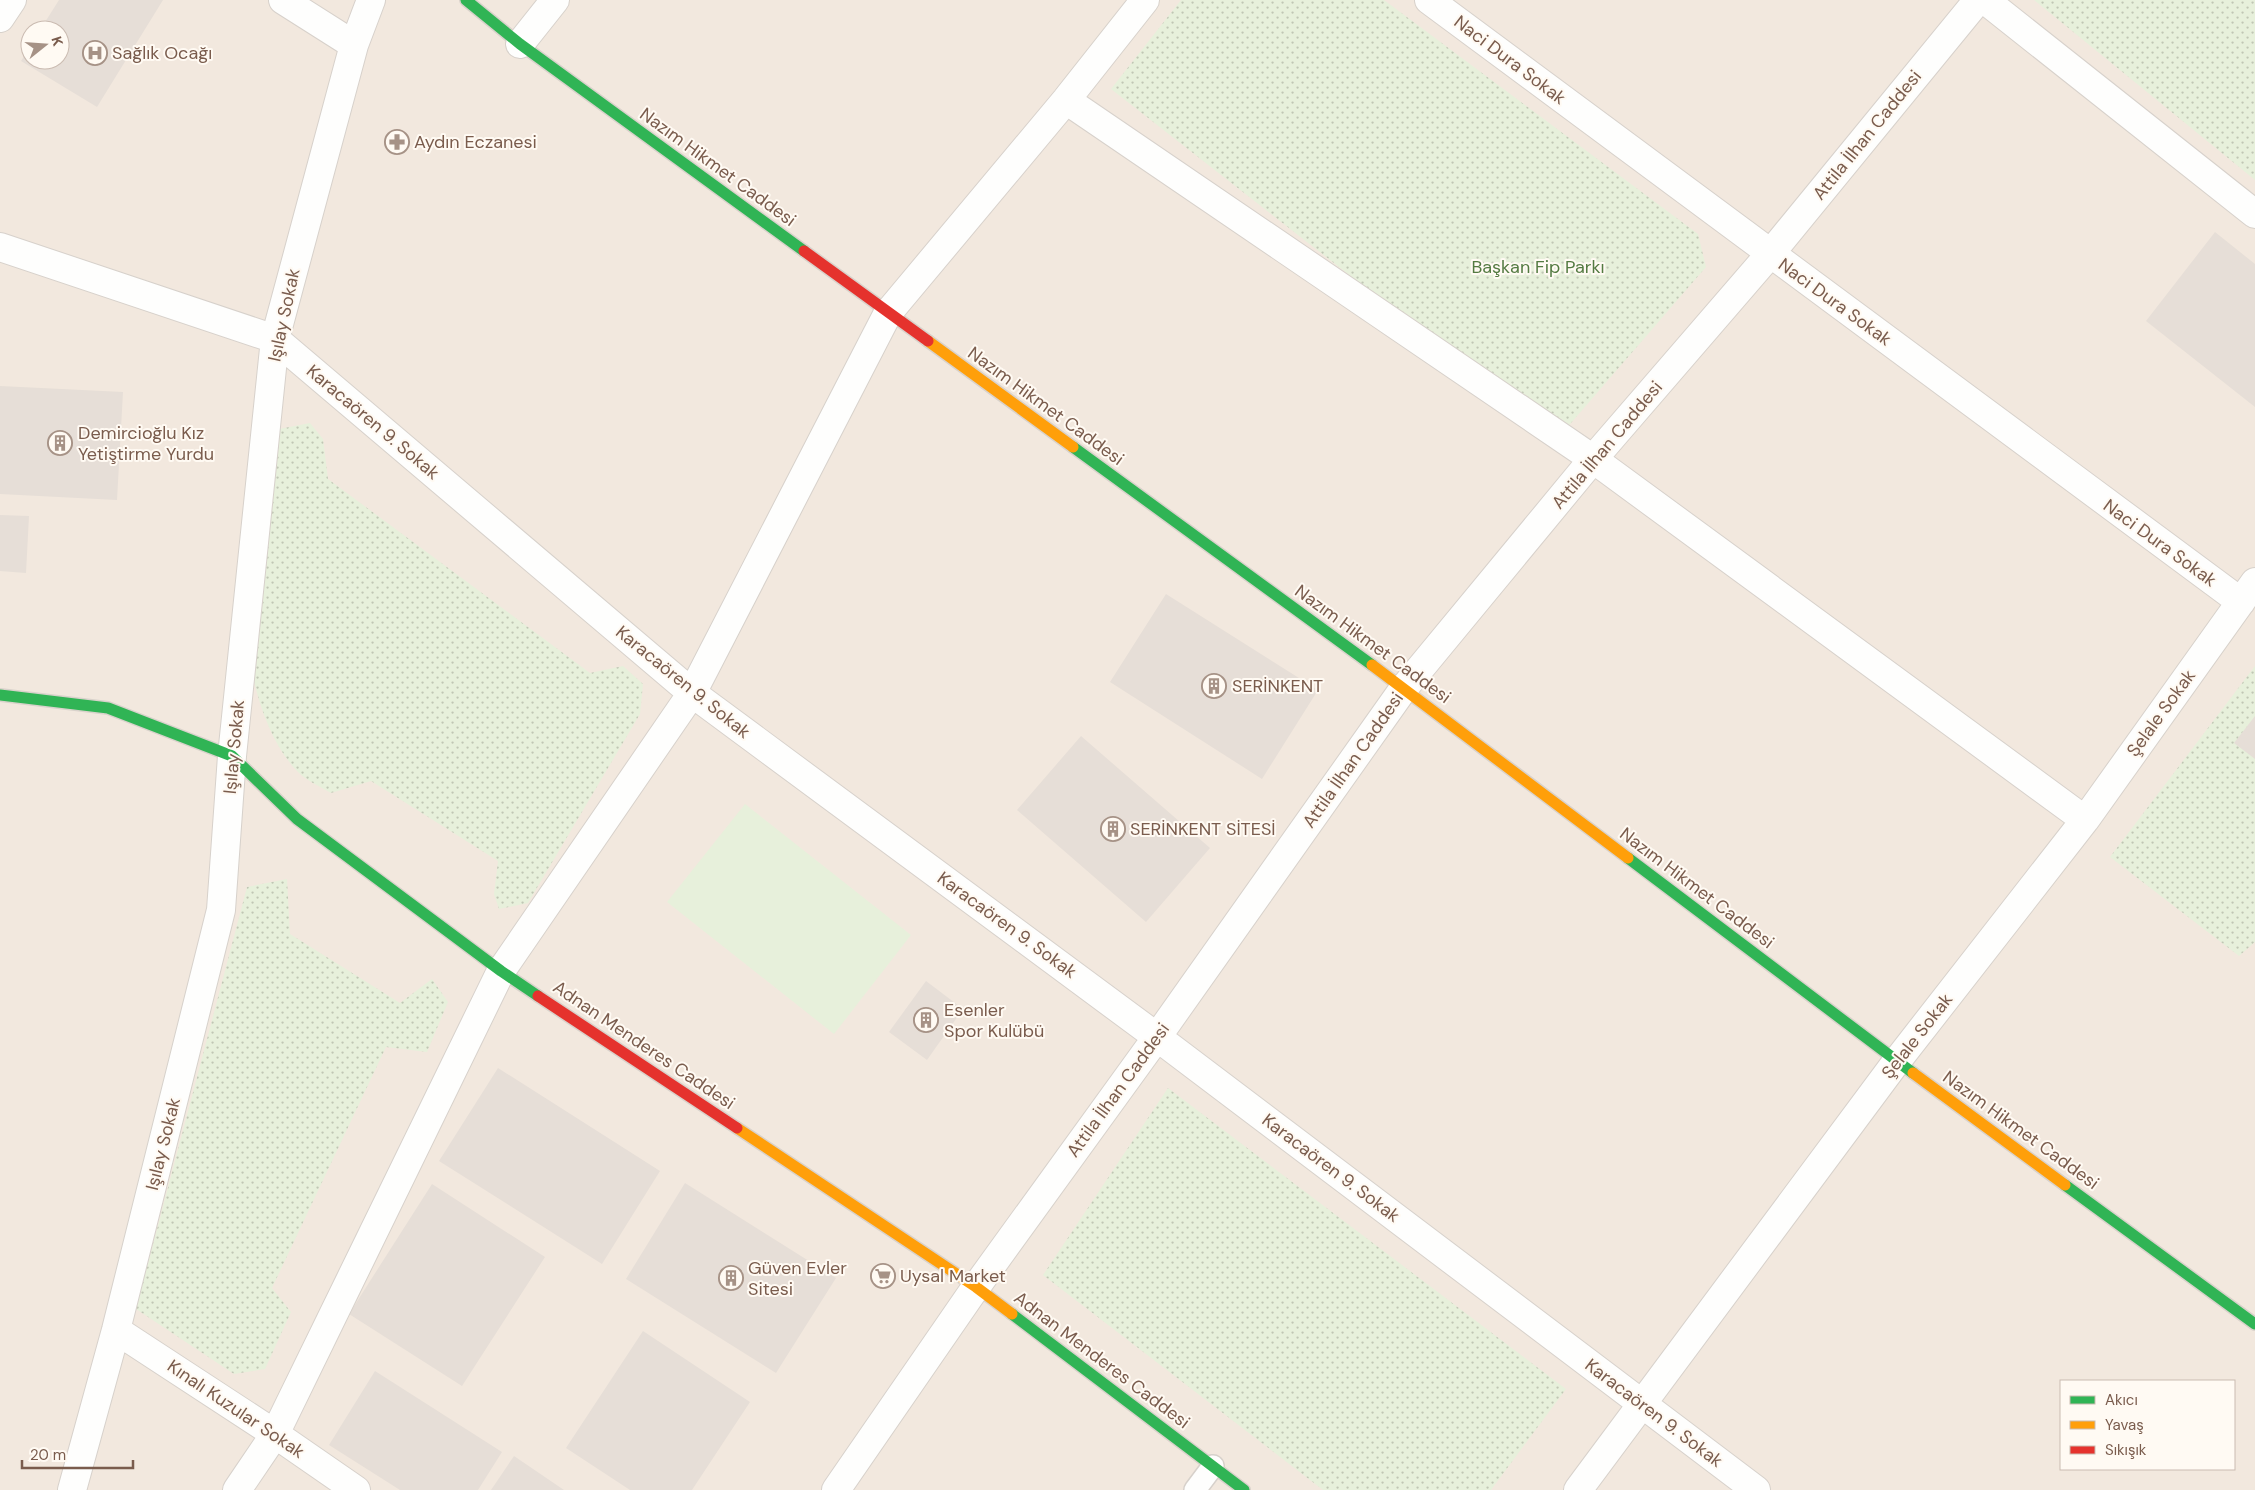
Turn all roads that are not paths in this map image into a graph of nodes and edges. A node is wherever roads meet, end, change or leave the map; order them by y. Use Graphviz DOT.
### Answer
graph roads {
  1 [pos="12,0"];
  2 [pos="283,0"];
  3 [pos="371,0"];
  4 [pos="466,0"];
  5 [pos="555,0"];
  6 [pos="1145,0"];
  7 [pos="1978,0"];
  8 [pos="1985,0"];
  9 [pos="1435,1"];
  10 [pos="0,18"];
  11 [pos="520,44"];
  12 [pos="354,45"];
  13 [pos="1066,100"];
  14 [pos="2255,214"];
  15 [pos="0,247"];
  16 [pos="1770,254"];
  17 [pos="888,313"];
  18 [pos="276,339"];
  19 [pos="1594,459"];
  20 [pos="2248,592"];
  21 [pos="1404,688"];
  22 [pos="692,693"];
  23 [pos="0,695"];
  24 [pos="232,756"];
  25 [pos="2085,820"];
  26 [pos="501,971"];
  27 [pos="1157,1037"];
  28 [pos="1897,1061"];
  29 [pos="976,1287"];
  30 [pos="2255,1324"];
  31 [pos="116,1330"];
  32 [pos="1642,1404"];
  33 [pos="276,1434"];
  34 [pos="1213,1466"];
  35 [pos="72,1490"];
  36 [pos="237,1490"];
  37 [pos="356,1490"];
  38 [pos="836,1490"];
  39 [pos="1195,1490"];
  40 [pos="1244,1490"];
  41 [pos="1578,1490"];
  42 [pos="1756,1490"];
  1 -- 10 [label="street"];
  2 -- 12 [label="street"];
  3 -- 12 [label="street, Işılay Sokak"];
  4 -- 11 [label="street, Nazım Hikmet Caddesi"];
  5 -- 11 [label="street"];
  6 -- 13 [label="street"];
  7 -- 16 [label="street, Attila İlhan Caddesi"];
  8 -- 14 [label="street"];
  9 -- 16 [label="street, Naci Dura Sokak"];
  11 -- 17 [label="street, Nazım Hikmet Caddesi"];
  12 -- 18 [label="street, Işılay Sokak"];
  13 -- 17 [label="street"];
  13 -- 19 [label="street"];
  15 -- 18 [label="street"];
  16 -- 19 [label="street, Attila İlhan Caddesi"];
  16 -- 20 [label="street, Naci Dura Sokak"];
  17 -- 21 [label="street, Nazım Hikmet Caddesi"];
  17 -- 22 [label="street"];
  18 -- 22 [label="street, Karacaören 9. Sokak"];
  18 -- 24 [label="street, Işılay Sokak"];
  19 -- 21 [label="street, Attila İlhan Caddesi"];
  19 -- 25 [label="street"];
  20 -- 25 [label="street, Şelale Sokak"];
  21 -- 27 [label="street, Attila İlhan Caddesi"];
  21 -- 28 [label="street, Nazım Hikmet Caddesi"];
  22 -- 26 [label="street"];
  22 -- 27 [label="street, Karacaören 9. Sokak"];
  23 -- 24 [label="street, Adnan Menderes Caddesi"];
  24 -- 26 [label="street, Adnan Menderes Caddesi"];
  24 -- 31 [label="street, Işılay Sokak"];
  25 -- 28 [label="street, Şelale Sokak"];
  26 -- 29 [label="street, Adnan Menderes Caddesi"];
  26 -- 33 [label="street"];
  27 -- 29 [label="street, Attila İlhan Caddesi"];
  27 -- 32 [label="street, Karacaören 9. Sokak"];
  28 -- 30 [label="street, Nazım Hikmet Caddesi"];
  28 -- 32 [label="street, Şelale Sokak"];
  29 -- 34 [label="street, Adnan Menderes Caddesi"];
  29 -- 38 [label="street, Attila İlhan Caddesi"];
  31 -- 33 [label="street, Kınalı Kuzular Sokak"];
  31 -- 35 [label="street, Işılay Sokak"];
  32 -- 41 [label="street, Şelale Sokak"];
  32 -- 42 [label="street, Karacaören 9. Sokak"];
  33 -- 36 [label="street"];
  33 -- 37 [label="street, Kınalı Kuzular Sokak"];
  34 -- 39 [label="lane"];
  34 -- 40 [label="street, Adnan Menderes Caddesi"];
}
